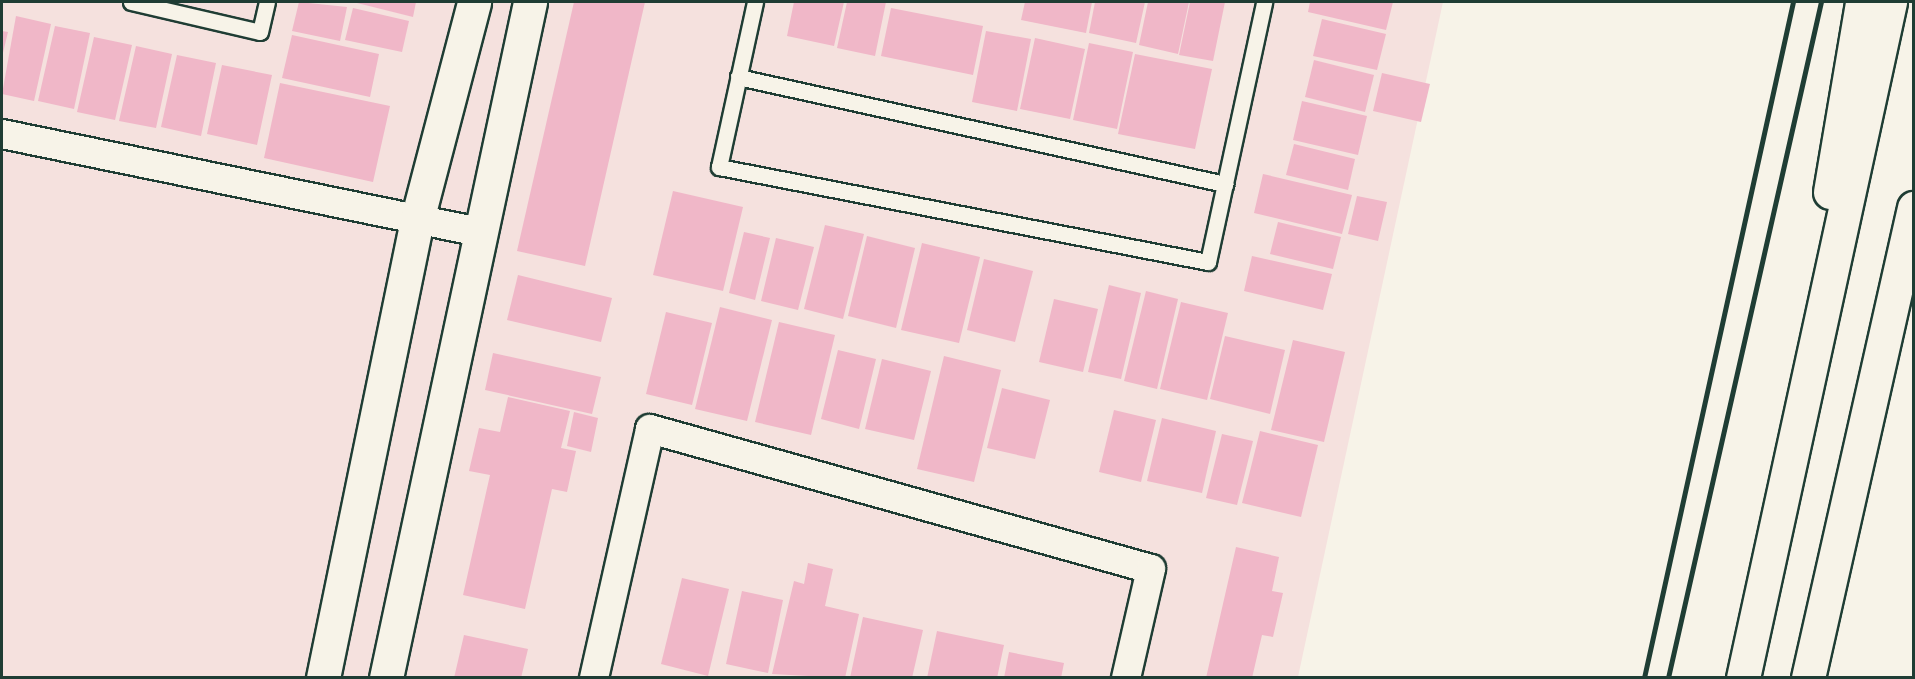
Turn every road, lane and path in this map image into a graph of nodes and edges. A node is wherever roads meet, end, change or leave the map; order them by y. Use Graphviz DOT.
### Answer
graph roads {
  1 [pos="131,2"];
  2 [pos="267,2"];
  3 [pos="474,2"];
  4 [pos="530,2"];
  5 [pos="755,2"];
  6 [pos="1264,2"];
  7 [pos="1862,2"];
  8 [pos="1890,2"];
  9 [pos="738,77"];
  10 [pos="2,134"];
  11 [pos="1224,184"];
  12 [pos="1914,208"];
  13 [pos="417,220"];
  14 [pos="479,232"];
  15 [pos="1829,285"];
  16 [pos="323,678"];
  17 [pos="386,678"];
  18 [pos="594,678"];
  19 [pos="1126,678"];
  20 [pos="1743,678"];
  21 [pos="1808,678"];
  1 -- 2 [label="lane"];
  3 -- 13 [label="main road"];
  4 -- 14 [label="main road"];
  5 -- 9 [label="lane"];
  6 -- 11 [label="lane"];
  7 -- 15 [label="main road"];
  8 -- 15 [label="main road"];
  9 -- 11 [label="lane"];
  9 -- 11 [label="lane"];
  10 -- 13 [label="street"];
  12 -- 21 [label="main road"];
  13 -- 14 [label="street"];
  13 -- 16 [label="main road"];
  14 -- 17 [label="main road"];
  15 -- 20 [label="main road"];
  18 -- 19 [label="street"];
}
